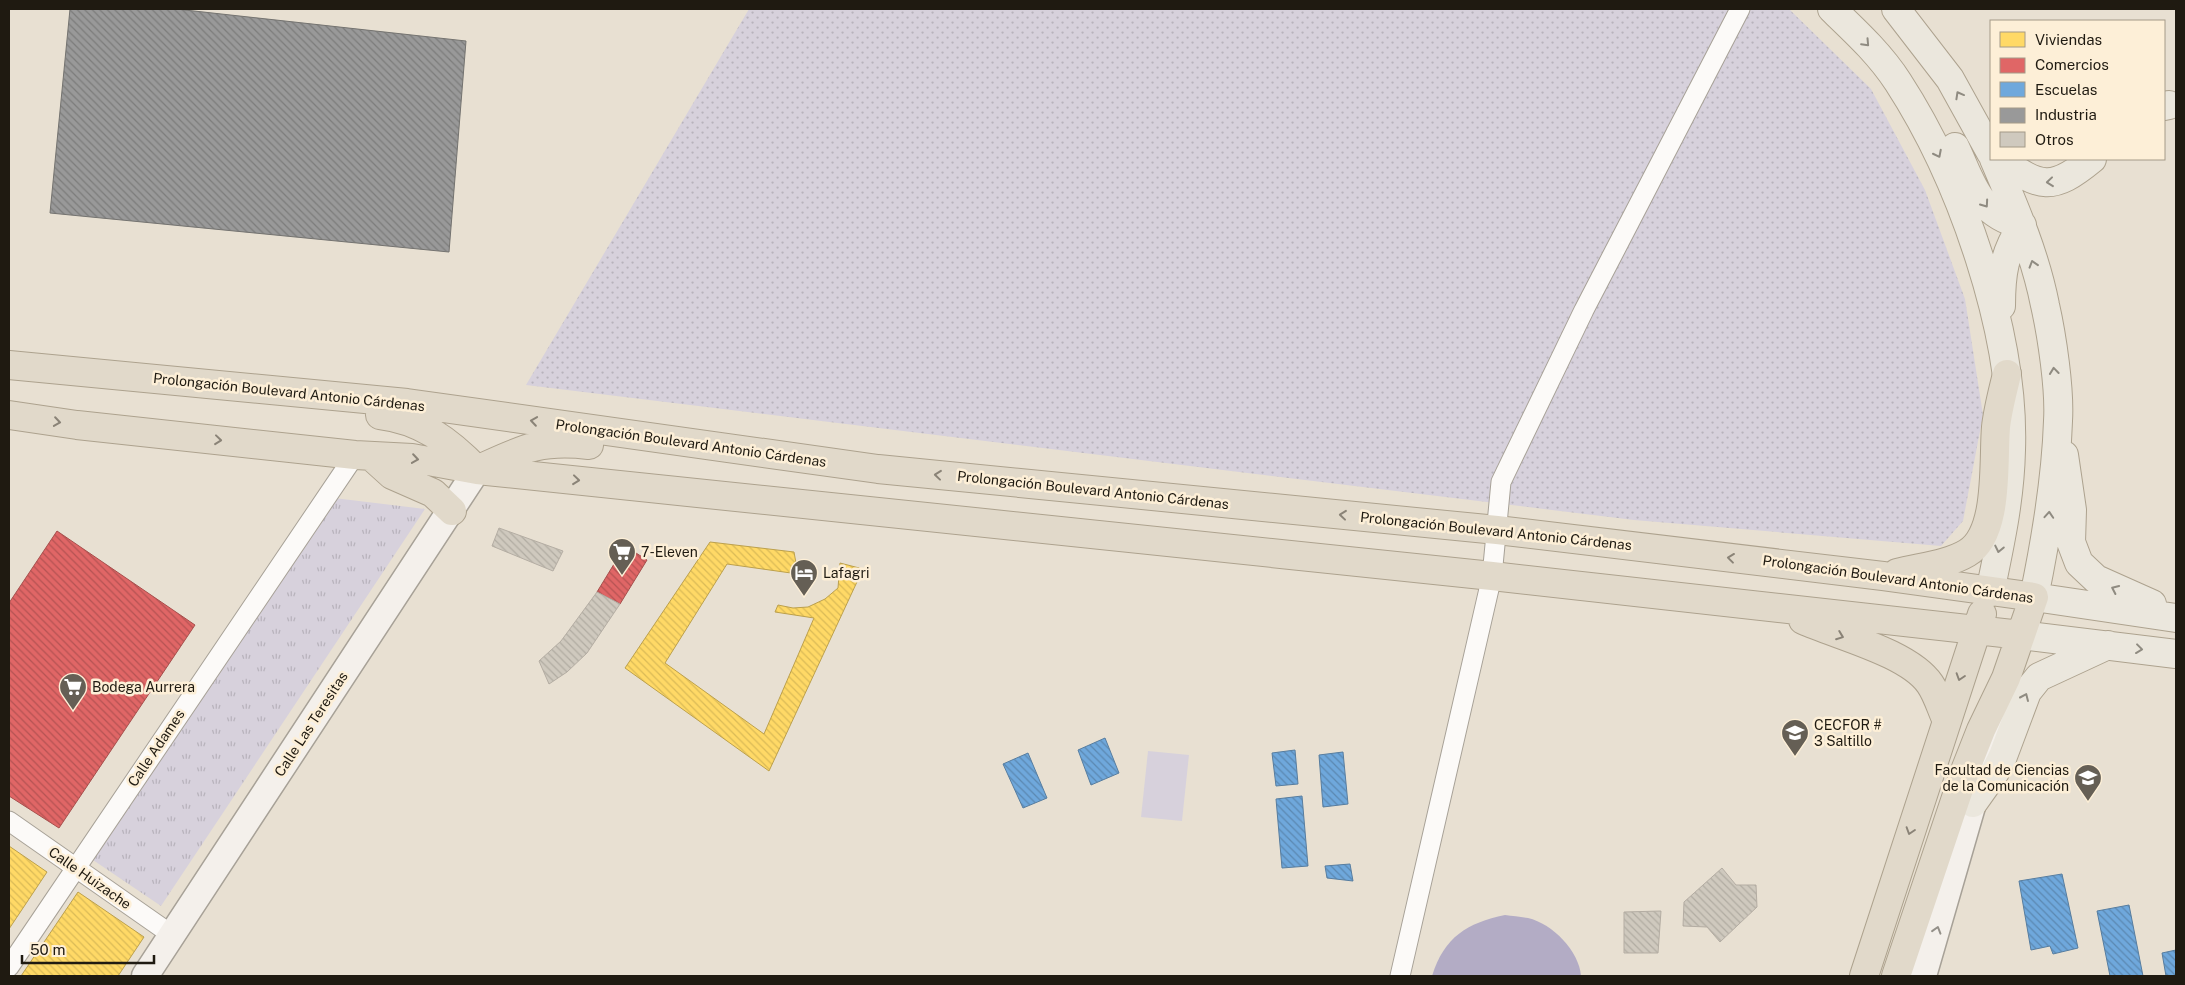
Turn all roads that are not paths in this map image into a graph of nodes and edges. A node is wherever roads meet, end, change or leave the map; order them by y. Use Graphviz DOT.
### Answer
graph roads {
  1 [pos="1740,9"];
  2 [pos="1832,9"];
  3 [pos="1896,9"];
  4 [pos="1897,81"];
  5 [pos="1990,151"];
  6 [pos="1994,160"];
  7 [pos="2001,160"];
  8 [pos="2091,160"];
  9 [pos="2022,225"];
  10 [pos="2002,346"];
  11 [pos="9,364"];
  12 [pos="2007,374"];
  13 [pos="230,386"];
  14 [pos="13,415"];
  15 [pos="2058,420"];
  16 [pos="777,454"];
  17 [pos="363,455"];
  18 [pos="477,470"];
  19 [pos="452,511"];
  20 [pos="1497,530"];
  21 [pos="1492,576"];
  22 [pos="1884,576"];
  23 [pos="1990,592"];
  24 [pos="2034,597"];
  25 [pos="1779,609"];
  26 [pos="2176,613"];
  27 [pos="2176,618"];
  28 [pos="1976,630"];
  29 [pos="2021,635"];
  30 [pos="2108,645"];
  31 [pos="2176,654"];
  32 [pos="2006,678"];
  33 [pos="1946,719"];
  34 [pos="1973,803"];
  35 [pos="9,821"];
  36 [pos="76,867"];
  37 [pos="172,935"];
  38 [pos="9,967"];
  39 [pos="145,976"];
  40 [pos="1400,976"];
  41 [pos="1864,976"];
  42 [pos="1896,976"];
  43 [pos="1923,976"];
  1 -- 20 [label="street"];
  2 -- 4 [label="main road, one-way"];
  5 -- 3 [label="main road, one-way"];
  4 -- 9 [label="main road, one-way"];
  4 -- 10 [label="main road, one-way"];
  6 -- 9 [label="main road"];
  8 -- 7 [label="main road, one-way"];
  9 -- 10 [label="main road"];
  15 -- 9 [label="main road, one-way"];
  10 -- 12 [label="main road"];
  11 -- 13 [label="highway, Prolongación Boulevard Antonio Cárdenas"];
  12 -- 22 [label="highway"];
  12 -- 23 [label="main road, one-way"];
  16 -- 13 [label="highway, Prolongación Boulevard Antonio Cárdenas, one-way"];
  13 -- 18 [label="highway"];
  14 -- 17 [label="highway, one-way"];
  24 -- 15 [label="main road, one-way"];
  26 -- 15 [label="main road, one-way"];
  16 -- 18 [label="highway"];
  20 -- 16 [label="highway, Prolongación Boulevard Antonio Cárdenas, one-way"];
  17 -- 18 [label="highway, one-way"];
  17 -- 19 [label="highway"];
  17 -- 36 [label="street, Calle Adames"];
  18 -- 19 [label="street, Calle Las Teresitas"];
  18 -- 21 [label="highway, one-way"];
  19 -- 37 [label="street, Calle Las Teresitas"];
  20 -- 21 [label="street"];
  22 -- 20 [label="highway, Prolongación Boulevard Antonio Cárdenas, one-way"];
  21 -- 25 [label="highway"];
  21 -- 40 [label="street"];
  22 -- 23 [label="highway, Prolongación Boulevard Antonio Cárdenas"];
  23 -- 24 [label="highway, Prolongación Boulevard Antonio Cárdenas"];
  23 -- 28 [label="highway"];
  24 -- 27 [label="main road, Prolongación Boulevard Antonio Cárdenas"];
  24 -- 29 [label="highway"];
  25 -- 28 [label="highway"];
  25 -- 33 [label="highway, one-way"];
  28 -- 29 [label="highway"];
  28 -- 33 [label="highway, one-way"];
  29 -- 30 [label="main road"];
  29 -- 32 [label="highway"];
  30 -- 31 [label="main road, one-way"];
  34 -- 30 [label="main road, one-way"];
  32 -- 34 [label="street"];
  32 -- 42 [label="highway"];
  33 -- 41 [label="highway, one-way"];
  43 -- 34 [label="street, one-way"];
  35 -- 36 [label="street, Calle Huizache"];
  36 -- 37 [label="street, Calle Huizache"];
  36 -- 38 [label="street, Calle Adames"];
  37 -- 39 [label="street, Calle Las Teresitas"];
}
